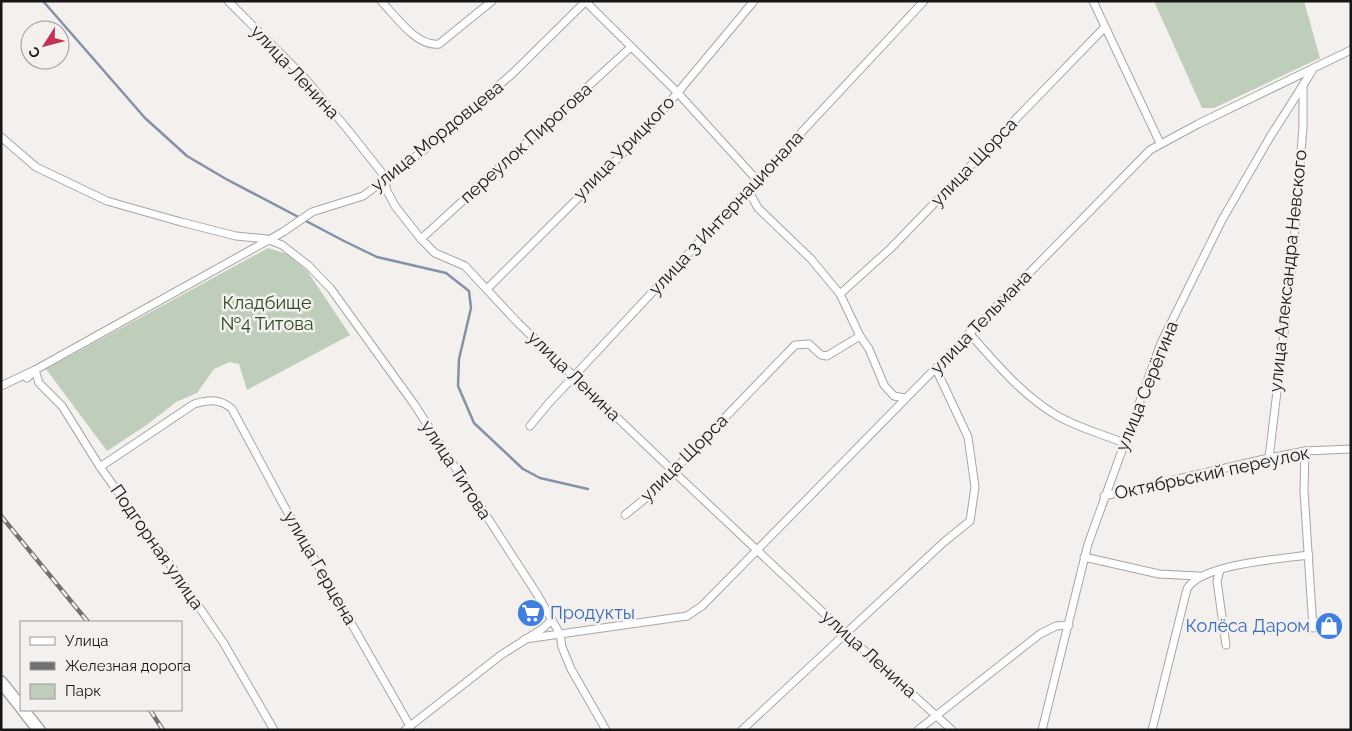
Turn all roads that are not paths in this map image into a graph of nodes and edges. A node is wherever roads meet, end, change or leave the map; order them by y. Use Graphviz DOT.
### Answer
graph roads {
  1 [pos="228,1"];
  2 [pos="381,1"];
  3 [pos="492,1"];
  4 [pos="754,1"];
  5 [pos="924,1"];
  6 [pos="1093,1"];
  7 [pos="586,2"];
  8 [pos="1104,28"];
  9 [pos="631,47"];
  10 [pos="1351,50"];
  11 [pos="1314,69"];
  12 [pos="1303,85"];
  13 [pos="678,92"];
  14 [pos="1,137"];
  15 [pos="1160,143"];
  16 [pos="386,178"];
  17 [pos="756,179"];
  18 [pos="748,190"];
  19 [pos="283,232"];
  20 [pos="267,239"];
  21 [pos="421,239"];
  22 [pos="282,245"];
  23 [pos="488,288"];
  24 [pos="840,294"];
  25 [pos="969,333"];
  26 [pos="860,336"];
  27 [pos="936,368"];
  28 [pos="35,370"];
  29 [pos="574,376"];
  30 [pos="27,378"];
  31 [pos="1,386"];
  32 [pos="905,398"];
  33 [pos="530,426"];
  34 [pos="1124,443"];
  35 [pos="1351,449"];
  36 [pos="1304,451"];
  37 [pos="1269,458"];
  38 [pos="100,467"];
  39 [pos="674,472"];
  40 [pos="1104,496"];
  41 [pos="625,516"];
  42 [pos="757,550"];
  43 [pos="1309,555"];
  44 [pos="1084,557"];
  45 [pos="1220,570"];
  46 [pos="1200,576"];
  47 [pos="552,620"];
  48 [pos="1069,625"];
  49 [pos="1313,628"];
  50 [pos="560,634"];
  51 [pos="846,634"];
  52 [pos="525,639"];
  53 [pos="1226,645"];
  54 [pos="1,682"];
  55 [pos="20,706"];
  56 [pos="24,711"];
  57 [pos="937,715"];
  58 [pos="407,728"];
  59 [pos="606,729"];
  60 [pos="39,730"];
  61 [pos="274,730"];
  62 [pos="742,730"];
  63 [pos="918,730"];
  64 [pos="952,730"];
  65 [pos="1042,730"];
  66 [pos="1152,730"];
  1 -- 16 [label="street, улица Ленина"];
  2 -- 3 [label="street"];
  4 -- 13 [label="street, улица Урицкого"];
  5 -- 17 [label="street, улица 3 Интернационала"];
  6 -- 8 [label="street"];
  7 -- 9 [label="street"];
  7 -- 16 [label="street, улица Мордовцева"];
  8 -- 15 [label="street"];
  8 -- 24 [label="street, улица Щорса"];
  9 -- 13 [label="street"];
  9 -- 21 [label="street, переулок Пирогова"];
  10 -- 11 [label="street, улица Тельмана"];
  11 -- 12 [label="street, улица Серёгина"];
  11 -- 15 [label="street, улица Тельмана"];
  12 -- 34 [label="street, улица Серёгина"];
  12 -- 37 [label="street, улица Александра Невского"];
  13 -- 17 [label="street"];
  13 -- 23 [label="street, улица Урицкого"];
  14 -- 20 [label="street"];
  15 -- 25 [label="street, улица Тельмана"];
  16 -- 19 [label="street, улица Мордовцева"];
  16 -- 21 [label="street, улица Ленина"];
  17 -- 18 [label="street, улица 3 Интернационала"];
  18 -- 24 [label="street"];
  18 -- 29 [label="street, улица 3 Интернационала"];
  19 -- 20 [label="street, улица Мордовцева"];
  19 -- 22 [label="street"];
  20 -- 22 [label="street, улица Титова"];
  20 -- 28 [label="street"];
  21 -- 23 [label="street, улица Ленина"];
  22 -- 47 [label="street, улица Титова"];
  23 -- 29 [label="street, улица Ленина"];
  24 -- 26 [label="street"];
  25 -- 27 [label="street, улица Тельмана"];
  25 -- 34 [label="street"];
  26 -- 32 [label="street"];
  26 -- 39 [label="street, улица Щорса"];
  27 -- 32 [label="street, улица Тельмана"];
  27 -- 51 [label="street"];
  28 -- 30 [label="street"];
  28 -- 31 [label="street"];
  28 -- 38 [label="street, Подгорная улица"];
  29 -- 33 [label="street, улица 3 Интернационала"];
  29 -- 39 [label="street, улица Ленина"];
  32 -- 42 [label="street, улица Тельмана"];
  34 -- 40 [label="street, улица Серёгина"];
  35 -- 36 [label="street, Октябрьский переулок"];
  36 -- 37 [label="street, Октябрьский переулок"];
  36 -- 43 [label="street"];
  37 -- 40 [label="street, Октябрьский переулок"];
  38 -- 58 [label="street, улица Герцена"];
  38 -- 61 [label="street, Подгорная улица"];
  39 -- 41 [label="street, улица Щорса"];
  39 -- 42 [label="street, улица Ленина"];
  40 -- 44 [label="street, улица Серёгина"];
  42 -- 50 [label="street, улица Тельмана"];
  42 -- 51 [label="street, улица Ленина"];
  43 -- 45 [label="street"];
  43 -- 49 [label="street"];
  44 -- 46 [label="street"];
  44 -- 48 [label="street, улица Серёгина"];
  45 -- 46 [label="street"];
  45 -- 53 [label="street"];
  46 -- 66 [label="street"];
  47 -- 50 [label="street, улица Титова"];
  47 -- 52 [label="street"];
  48 -- 57 [label="street"];
  48 -- 65 [label="street, улица Серёгина"];
  50 -- 52 [label="street, улица Тельмана"];
  50 -- 59 [label="street, улица Титова"];
  51 -- 57 [label="street, улица Ленина"];
  51 -- 62 [label="street"];
  52 -- 58 [label="street"];
  54 -- 55 [label="main road"];
  56 -- 60 [label="main road"];
  57 -- 63 [label="street"];
  57 -- 64 [label="street, улица Ленина"];
}
